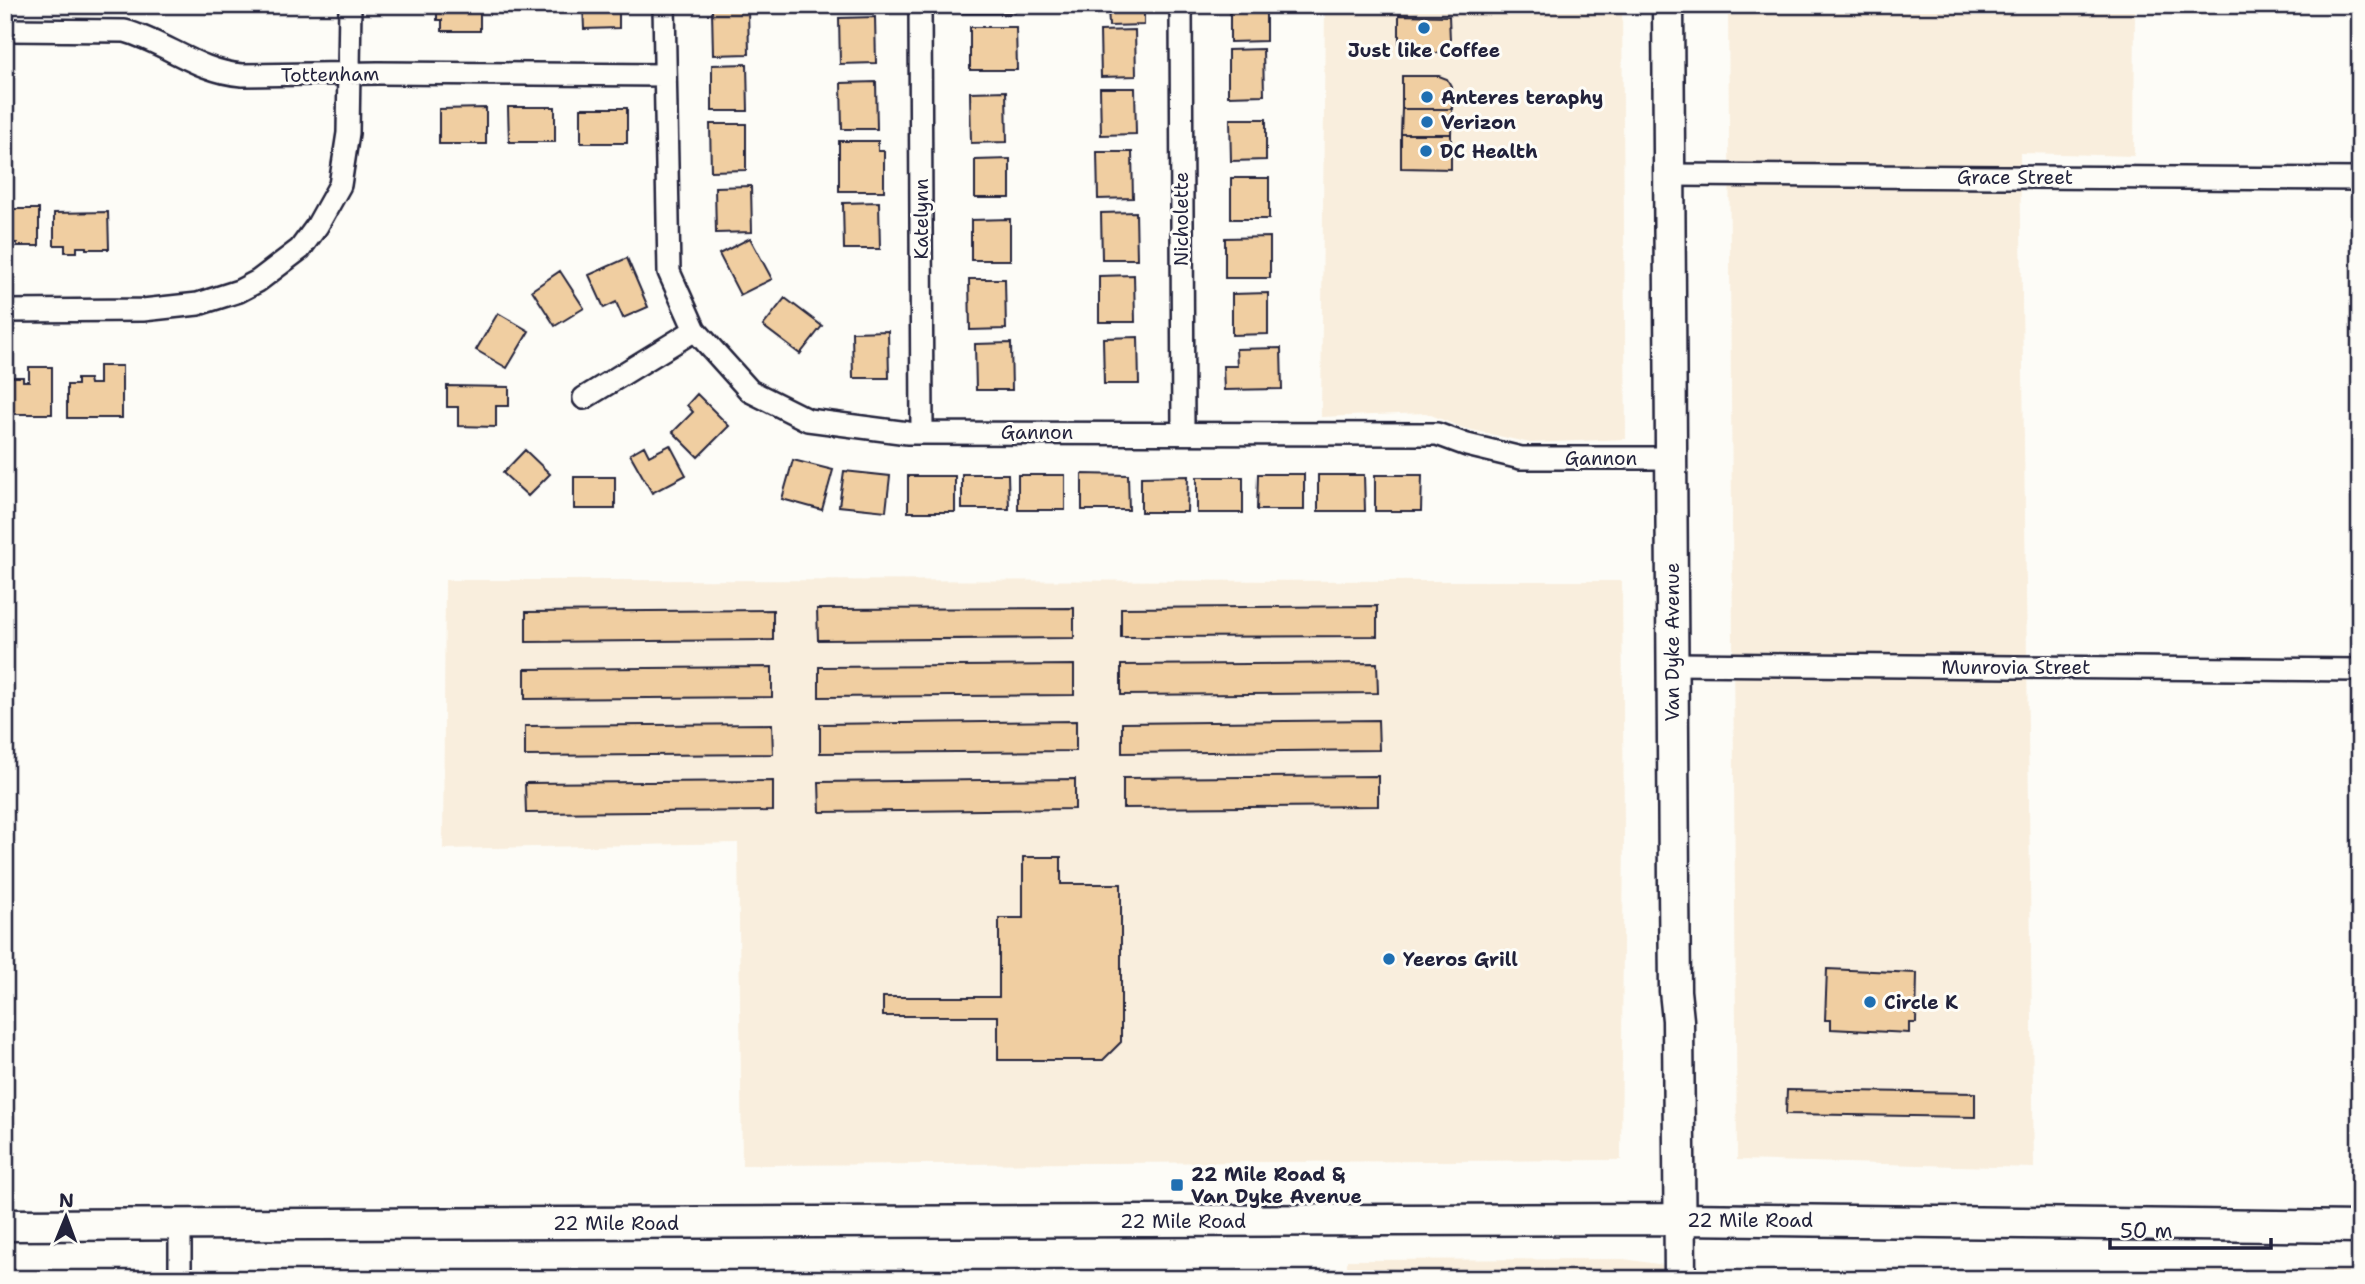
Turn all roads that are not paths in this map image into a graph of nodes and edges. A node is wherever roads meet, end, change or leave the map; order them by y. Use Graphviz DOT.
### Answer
graph roads {
  1 [pos="350,5"];
  2 [pos="664,5"];
  3 [pos="920,5"];
  4 [pos="1181,5"];
  5 [pos="1668,5"];
  6 [pos="5,30"];
  7 [pos="349,74"];
  8 [pos="664,75"];
  9 [pos="1670,174"];
  10 [pos="2360,179"];
  11 [pos="5,311"];
  12 [pos="695,330"];
  13 [pos="584,398"];
  14 [pos="922,432"];
  15 [pos="1183,433"];
  16 [pos="1672,458"];
  17 [pos="1672,664"];
  18 [pos="2360,670"];
  19 [pos="1679,1219"];
  20 [pos="180,1225"];
  21 [pos="5,1226"];
  22 [pos="2360,1227"];
  23 [pos="180,1279"];
  24 [pos="1681,1279"];
  1 -- 7 [label="street"];
  2 -- 8 [label="street, Gannon"];
  3 -- 14 [label="street, Katelynn"];
  4 -- 15 [label="street, Nicholette"];
  5 -- 9 [label="street, Van Dyke Avenue"];
  6 -- 7 [label="street, Tottenham"];
  7 -- 8 [label="street, Tottenham"];
  7 -- 11 [label="street"];
  8 -- 12 [label="street, Gannon"];
  9 -- 10 [label="street, Grace Street"];
  9 -- 16 [label="street, Van Dyke Avenue"];
  12 -- 13 [label="street"];
  12 -- 14 [label="street, Gannon"];
  14 -- 15 [label="street, Gannon"];
  15 -- 16 [label="street, Gannon"];
  16 -- 17 [label="street, Van Dyke Avenue"];
  17 -- 18 [label="street, Munrovia Street"];
  17 -- 19 [label="street, Van Dyke Avenue"];
  19 -- 20 [label="street, 22 Mile Road"];
  19 -- 22 [label="street, 22 Mile Road"];
  19 -- 24 [label="street, Van Dyke Avenue"];
  20 -- 21 [label="street, 22 Mile Road"];
  20 -- 23 [label="street"];
}
